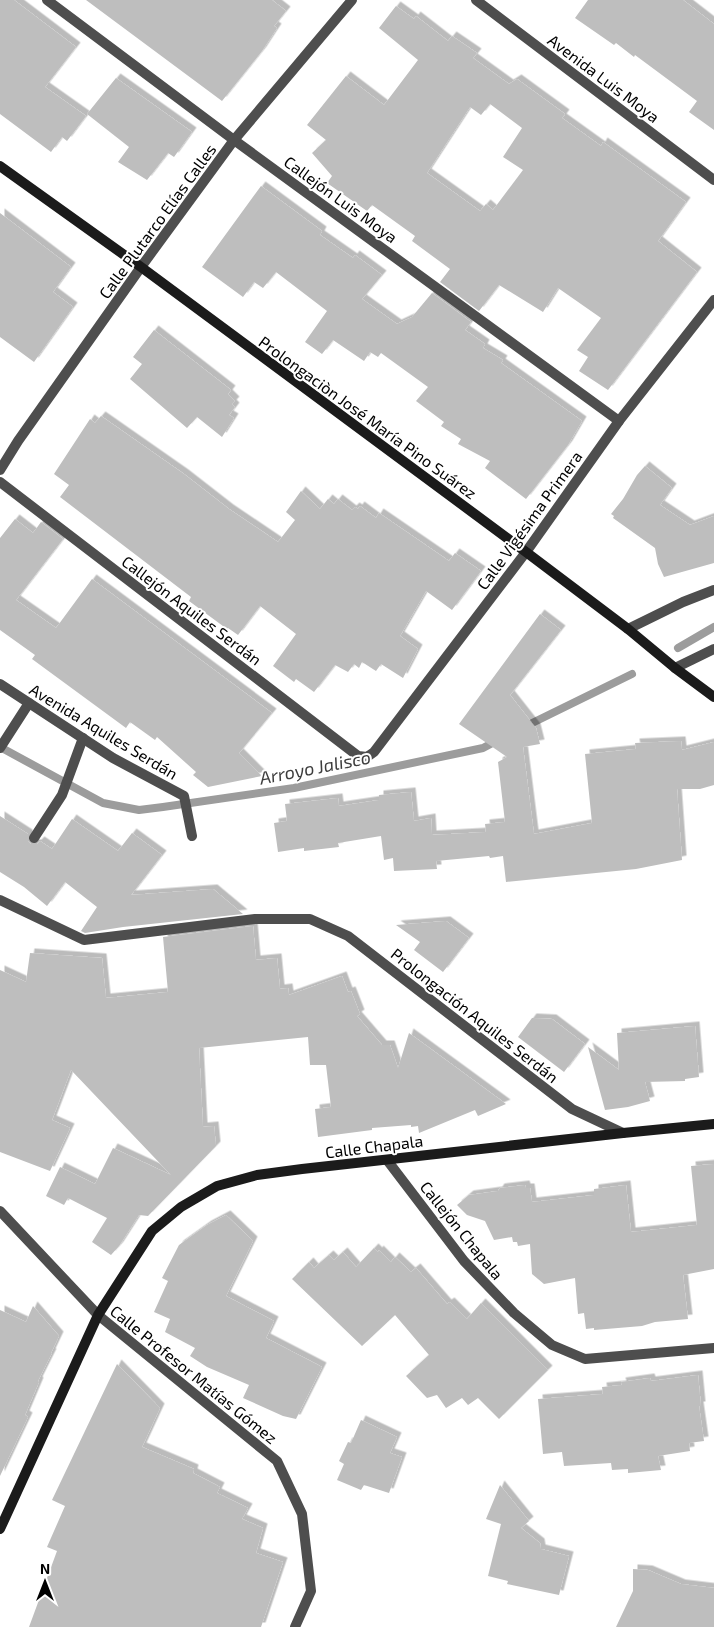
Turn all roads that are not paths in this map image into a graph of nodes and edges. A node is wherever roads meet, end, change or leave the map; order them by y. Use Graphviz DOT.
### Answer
graph roads {
  1 [pos="47,0"];
  2 [pos="352,0"];
  3 [pos="476,0"];
  4 [pos="234,140"];
  5 [pos="0,166"];
  6 [pos="714,180"];
  7 [pos="141,267"];
  8 [pos="714,300"];
  9 [pos="619,420"];
  10 [pos="0,470"];
  11 [pos="0,482"];
  12 [pos="526,552"];
  13 [pos="714,590"];
  14 [pos="628,629"];
  15 [pos="714,649"];
  16 [pos="675,668"];
  17 [pos="0,684"];
  18 [pos="714,697"];
  19 [pos="29,703"];
  20 [pos="83,738"];
  21 [pos="2,745"];
  22 [pos="367,757"];
  23 [pos="192,836"];
  24 [pos="34,838"];
  25 [pos="0,900"];
  26 [pos="714,1124"];
  27 [pos="623,1133"];
  28 [pos="387,1160"];
  29 [pos="0,1210"];
  30 [pos="98,1314"];
  31 [pos="714,1348"];
  32 [pos="0,1529"];
  33 [pos="295,1627"];
  1 -- 4 [label="street, Callejón Luis Moya"];
  2 -- 4 [label="street, Calle Plutarco Elías Calles"];
  3 -- 6 [label="street, Avenida Luis Moya"];
  4 -- 7 [label="street, Calle Plutarco Elías Calles"];
  4 -- 9 [label="street, Callejón Luis Moya"];
  5 -- 7 [label="main road, Prolongaciòn José María Pino Suárez"];
  7 -- 10 [label="street, Calle Plutarco Elías Calles"];
  7 -- 12 [label="main road, Prolongaciòn José María Pino Suárez"];
  8 -- 9 [label="street, Calle Vigésima Primera"];
  9 -- 12 [label="street, Calle Vigésima Primera"];
  11 -- 22 [label="street, Callejón Aquiles Serdán"];
  12 -- 14 [label="main road, Prolongaciòn José María Pino Suárez"];
  12 -- 22 [label="street, Calle Vigésima Primera"];
  13 -- 14 [label="street"];
  14 -- 16 [label="main road, Prolongaciòn José María Pino Suárez"];
  15 -- 16 [label="street"];
  16 -- 18 [label="main road, Prolongaciòn José María Pino Suárez"];
  17 -- 19 [label="street, Avenida Aquiles Serdán"];
  19 -- 20 [label="street, Avenida Aquiles Serdán"];
  19 -- 21 [label="street"];
  20 -- 23 [label="street, Avenida Aquiles Serdán"];
  20 -- 24 [label="street"];
  25 -- 27 [label="street, Prolongación Aquiles Serdán"];
  26 -- 27 [label="main road, Calle Chapala"];
  27 -- 28 [label="main road, Calle Chapala"];
  28 -- 30 [label="main road, Calle Chapala"];
  28 -- 31 [label="street, Callejón Chapala"];
  29 -- 30 [label="street, Calle Profesor Matías Gómez"];
  30 -- 32 [label="main road, Calle Chapala"];
  30 -- 33 [label="street, Calle Profesor Matías Gómez"];
}
